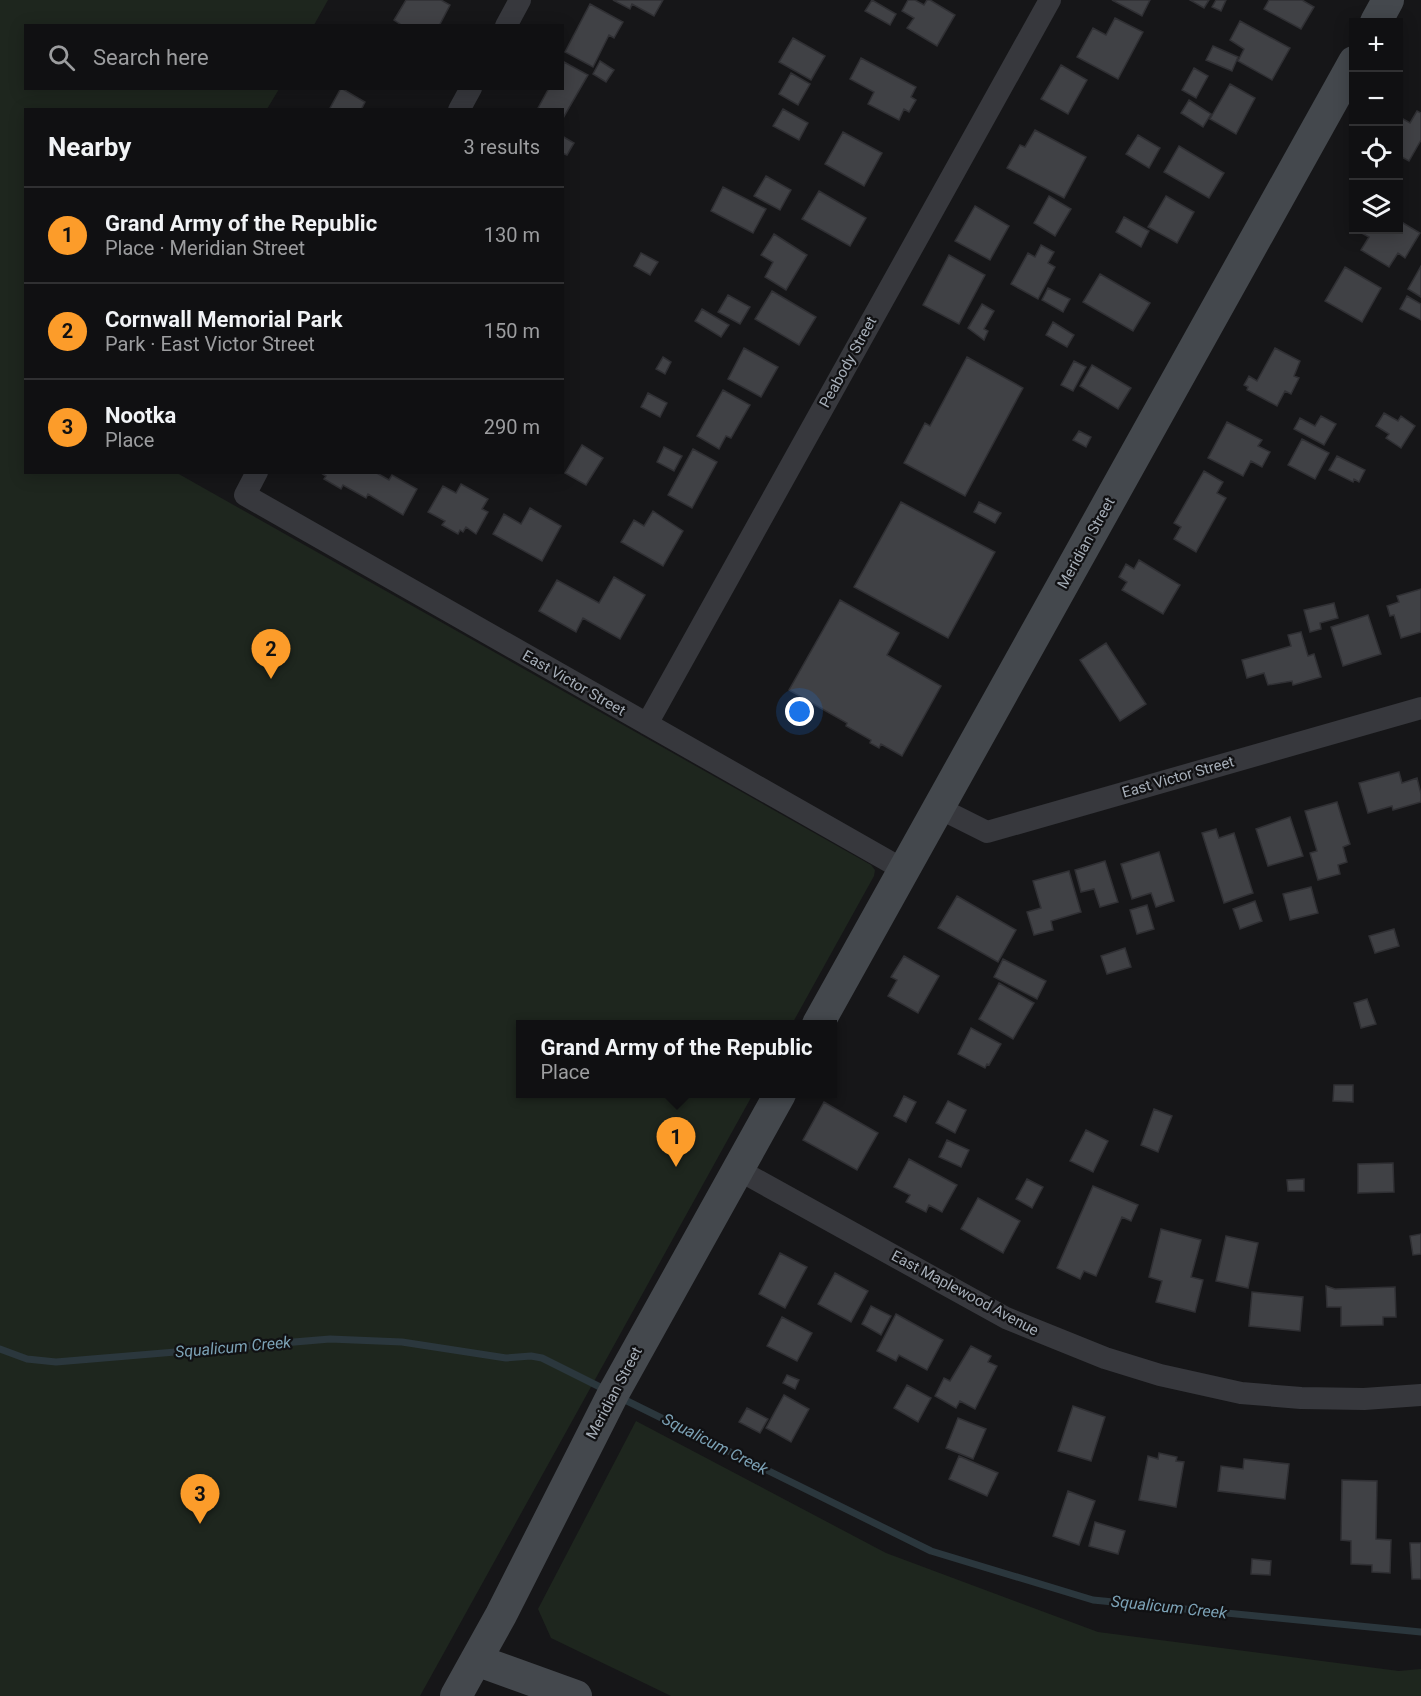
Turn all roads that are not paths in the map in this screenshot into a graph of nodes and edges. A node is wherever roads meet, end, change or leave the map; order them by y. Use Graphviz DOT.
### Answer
graph roads {
  1 [pos="520,0"];
  2 [pos="1050,0"];
  3 [pos="1388,0"];
  4 [pos="1378,18"];
  5 [pos="507,24"];
  6 [pos="1349,69"];
  7 [pos="470,90"];
  8 [pos="460,108"];
  9 [pos="256,474"];
  10 [pos="1421,708"];
  11 [pos="647,724"];
  12 [pos="939,808"];
  13 [pos="904,870"];
  14 [pos="820,1020"];
  15 [pos="778,1098"];
  16 [pos="737,1170"];
  17 [pos="1421,1395"];
  18 [pos="476,1660"];
  19 [pos="456,1696"];
  20 [pos="576,1696"];
  1 -- 5 [label="street"];
  2 -- 11 [label="street, Peabody Street"];
  3 -- 4 [label="main road"];
  6 -- 12 [label="main road, Meridian Street"];
  7 -- 8 [label="street"];
  9 -- 11 [label="street, East Victor Street"];
  10 -- 12 [label="street, East Victor Street"];
  11 -- 13 [label="street, East Victor Street"];
  12 -- 13 [label="main road, Meridian Street"];
  13 -- 14 [label="main road, Meridian Street"];
  15 -- 16 [label="main road, Meridian Street"];
  16 -- 17 [label="street, East Maplewood Avenue"];
  16 -- 18 [label="main road, Meridian Street"];
  18 -- 19 [label="main road, Meridian Street"];
  18 -- 20 [label="main road"];
}
